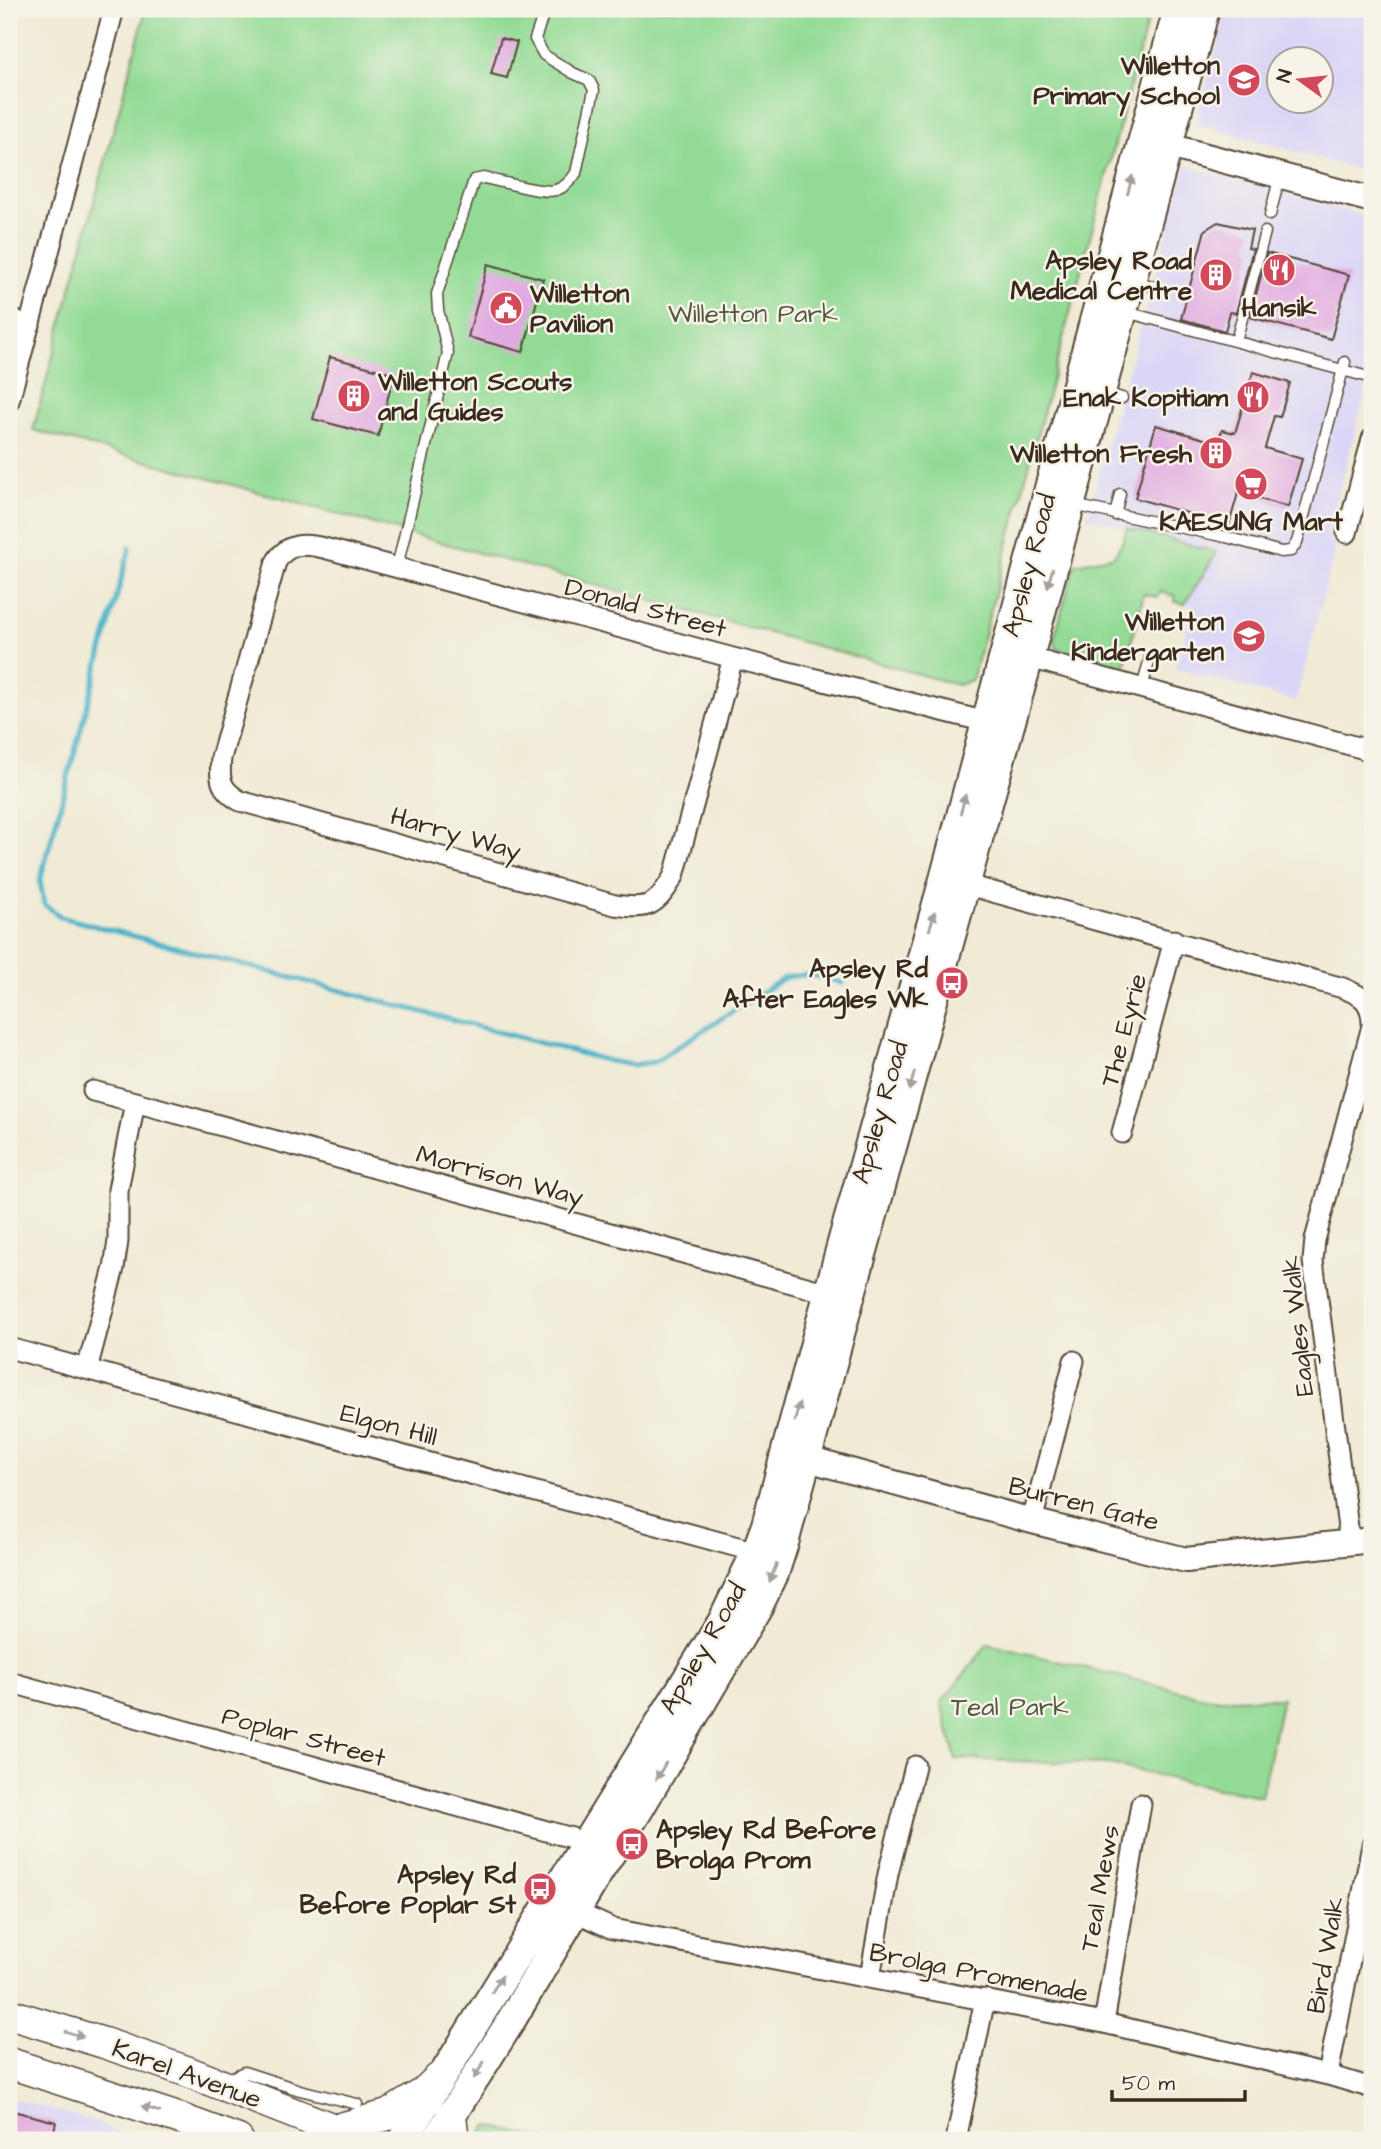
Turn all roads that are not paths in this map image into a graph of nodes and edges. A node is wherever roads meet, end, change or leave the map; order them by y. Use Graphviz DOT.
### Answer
graph roads {
  1 [pos="114,9"];
  2 [pos="545,9"];
  3 [pos="1178,9"];
  4 [pos="1205,9"];
  5 [pos="1155,142"];
  6 [pos="1280,175"];
  7 [pos="1372,200"];
  8 [pos="1269,215"];
  9 [pos="1265,232"];
  10 [pos="1122,311"];
  11 [pos="9,319"];
  12 [pos="30,325"];
  13 [pos="1236,341"];
  14 [pos="1344,366"];
  15 [pos="1372,378"];
  16 [pos="9,401"];
  17 [pos="1372,439"];
  18 [pos="1120,494"];
  19 [pos="1070,505"];
  20 [pos="1115,515"];
  21 [pos="1347,533"];
  22 [pos="276,562"];
  23 [pos="397,567"];
  24 [pos="1017,654"];
  25 [pos="733,658"];
  26 [pos="1150,658"];
  27 [pos="1142,688"];
  28 [pos="997,725"];
  29 [pos="1372,751"];
  30 [pos="955,882"];
  31 [pos="1174,940"];
  32 [pos="1372,1024"];
  33 [pos="93,1091"];
  34 [pos="135,1102"];
  35 [pos="1122,1133"];
  36 [pos="840,1296"];
  37 [pos="9,1348"];
  38 [pos="1074,1361"];
  39 [pos="88,1369"];
  40 [pos="797,1456"];
  41 [pos="1032,1521"];
  42 [pos="1361,1542"];
  43 [pos="756,1552"];
  44 [pos="9,1682"];
  45 [pos="915,1766"];
  46 [pos="1140,1804"];
  47 [pos="584,1843"];
  48 [pos="1372,1845"];
  49 [pos="576,1912"];
  50 [pos="870,1977"];
  51 [pos="985,1999"];
  52 [pos="9,2014"];
  53 [pos="1104,2023"];
  54 [pos="9,2063"];
  55 [pos="1328,2075"];
  56 [pos="439,2078"];
  57 [pos="229,2088"];
  58 [pos="1372,2088"];
  59 [pos="357,2104"];
  60 [pos="447,2132"];
  61 [pos="349,2135"];
  62 [pos="238,2140"];
  63 [pos="402,2140"];
  64 [pos="956,2140"];
  1 -- 12 [label="street"];
  2 -- 23 [label="lane"];
  3 -- 5 [label="main road, Apsley Road"];
  4 -- 5 [label="main road, Apsley Road"];
  5 -- 6 [label="street"];
  5 -- 10 [label="main road, Apsley Road"];
  24 -- 5 [label="main road, Apsley Road, one-way"];
  6 -- 7 [label="street"];
  6 -- 8 [label="lane"];
  9 -- 13 [label="lane"];
  10 -- 13 [label="lane"];
  10 -- 19 [label="main road, Apsley Road"];
  11 -- 12 [label="street"];
  12 -- 16 [label="street"];
  13 -- 14 [label="lane"];
  14 -- 15 [label="lane"];
  14 -- 20 [label="lane"];
  17 -- 21 [label="street"];
  18 -- 20 [label="lane"];
  19 -- 20 [label="lane"];
  19 -- 24 [label="main road, Apsley Road, one-way"];
  22 -- 23 [label="street, Donald Street"];
  22 -- 25 [label="street, Harry Way"];
  23 -- 25 [label="street, Donald Street"];
  24 -- 27 [label="street"];
  24 -- 28 [label="main road, Apsley Road"];
  25 -- 28 [label="street, Donald Street"];
  26 -- 27 [label="lane"];
  27 -- 29 [label="street"];
  28 -- 30 [label="main road, Apsley Road"];
  30 -- 31 [label="street, Eagles Walk"];
  30 -- 36 [label="main road, Apsley Road"];
  31 -- 32 [label="street, Eagles Walk"];
  31 -- 35 [label="street, The Eyrie"];
  32 -- 42 [label="street, Eagles Walk"];
  33 -- 34 [label="street, Morrison Way"];
  34 -- 36 [label="street, Morrison Way"];
  34 -- 39 [label="street"];
  36 -- 40 [label="main road, Apsley Road"];
  37 -- 39 [label="street, Elgon Hill"];
  38 -- 41 [label="street"];
  39 -- 43 [label="street, Elgon Hill"];
  40 -- 41 [label="street, Burren Gate"];
  40 -- 43 [label="main road, Apsley Road"];
  40 -- 49 [label="main road, Apsley Road, one-way"];
  41 -- 42 [label="street, Burren Gate"];
  43 -- 47 [label="main road, Apsley Road"];
  44 -- 47 [label="street, Poplar Street"];
  45 -- 50 [label="street"];
  46 -- 53 [label="street, Teal Mews"];
  56 -- 47 [label="main road, Apsley Road, one-way"];
  48 -- 55 [label="street, Bird Walk"];
  49 -- 50 [label="street, Brolga Promenade"];
  49 -- 60 [label="main road, Apsley Road, one-way"];
  50 -- 51 [label="street, Brolga Promenade"];
  51 -- 53 [label="street, Brolga Promenade"];
  51 -- 64 [label="street"];
  52 -- 57 [label="main road, Karel Avenue, one-way"];
  53 -- 55 [label="street, Brolga Promenade"];
  62 -- 54 [label="main road, Karel Avenue, one-way"];
  55 -- 58 [label="street, Brolga Promenade"];
  56 -- 61 [label="main road"];
  56 -- 63 [label="main road, Apsley Road"];
  57 -- 59 [label="lane"];
  57 -- 61 [label="main road, Karel Avenue"];
}
